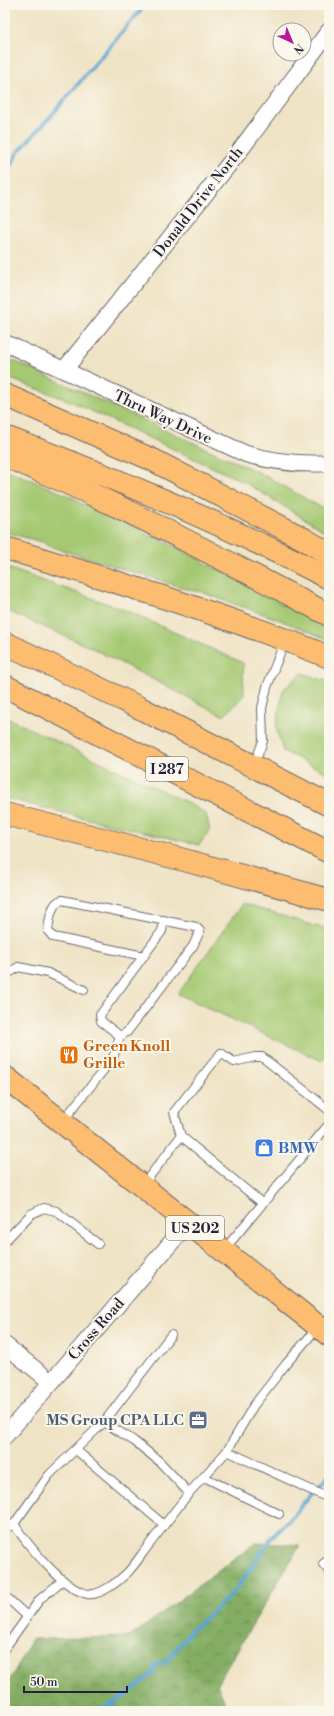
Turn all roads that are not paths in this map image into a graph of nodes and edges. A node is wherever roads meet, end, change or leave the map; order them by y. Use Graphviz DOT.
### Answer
graph roads {
  1 [pos="329,31"];
  2 [pos="5,343"];
  3 [pos="64,370"];
  4 [pos="5,394"];
  5 [pos="5,437"];
  6 [pos="5,456"];
  7 [pos="329,463"];
  8 [pos="5,548"];
  9 [pos="329,554"];
  10 [pos="329,578"];
  11 [pos="329,615"];
  12 [pos="286,640"];
  13 [pos="5,643"];
  14 [pos="329,657"];
  15 [pos="5,686"];
  16 [pos="254,766"];
  17 [pos="329,805"];
  18 [pos="5,814"];
  19 [pos="329,852"];
  20 [pos="329,900"];
  21 [pos="164,920"];
  22 [pos="144,956"];
  23 [pos="5,976"];
  24 [pos="84,990"];
  25 [pos="120,1036"];
  26 [pos="5,1077"];
  27 [pos="329,1110"];
  28 [pos="61,1122"];
  29 [pos="329,1124"];
  30 [pos="181,1136"];
  31 [pos="141,1186"];
  32 [pos="262,1203"];
  33 [pos="188,1223"];
  34 [pos="5,1241"];
  35 [pos="98,1244"];
  36 [pos="224,1251"];
  37 [pos="324,1331"];
  38 [pos="171,1335"];
  39 [pos="5,1345"];
  40 [pos="50,1382"];
  41 [pos="104,1422"];
  42 [pos="5,1436"];
  43 [pos="76,1450"];
  44 [pos="227,1451"];
  45 [pos="204,1477"];
  46 [pos="189,1493"];
  47 [pos="327,1495"];
  48 [pos="279,1514"];
  49 [pos="14,1524"];
  50 [pos="164,1525"];
  51 [pos="5,1530"];
  52 [pos="329,1559"];
  53 [pos="329,1571"];
  54 [pos="63,1580"];
  55 [pos="5,1596"];
  56 [pos="27,1616"];
  57 [pos="5,1648"];
  1 -- 3 [label="street, Donald Drive North"];
  2 -- 3 [label="street, Thru Way Drive"];
  3 -- 7 [label="street, Thru Way Drive"];
  4 -- 9 [label="highway"];
  5 -- 10 [label="highway"];
  6 -- 11 [label="highway"];
  8 -- 12 [label="highway"];
  12 -- 14 [label="highway"];
  12 -- 16 [label="lane"];
  13 -- 16 [label="highway, I 287"];
  15 -- 19 [label="highway, I 287"];
  16 -- 17 [label="highway, I 287"];
  18 -- 20 [label="highway"];
  21 -- 22 [label="lane"];
  21 -- 22 [label="lane"];
  21 -- 25 [label="lane"];
  22 -- 25 [label="lane"];
  23 -- 24 [label="lane"];
  25 -- 28 [label="lane"];
  26 -- 28 [label="highway, US 202"];
  27 -- 30 [label="lane"];
  28 -- 31 [label="highway, US 202"];
  29 -- 32 [label="lane"];
  30 -- 31 [label="lane"];
  30 -- 32 [label="lane"];
  31 -- 33 [label="highway, US 202"];
  32 -- 36 [label="lane"];
  33 -- 36 [label="highway, US 202"];
  33 -- 40 [label="street, Cross Road"];
  34 -- 35 [label="lane"];
  36 -- 37 [label="highway, US 202"];
  37 -- 44 [label="lane"];
  38 -- 41 [label="lane"];
  39 -- 40 [label="street"];
  40 -- 42 [label="street, Cross Road"];
  41 -- 43 [label="lane"];
  41 -- 46 [label="lane"];
  43 -- 49 [label="lane"];
  43 -- 50 [label="lane"];
  44 -- 45 [label="lane"];
  44 -- 47 [label="lane"];
  45 -- 46 [label="lane"];
  45 -- 48 [label="lane"];
  46 -- 50 [label="lane"];
  49 -- 51 [label="lane"];
  49 -- 54 [label="lane"];
  50 -- 54 [label="lane"];
  52 -- 53 [label="lane"];
  54 -- 56 [label="lane"];
  55 -- 56 [label="lane"];
  56 -- 57 [label="lane"];
}
